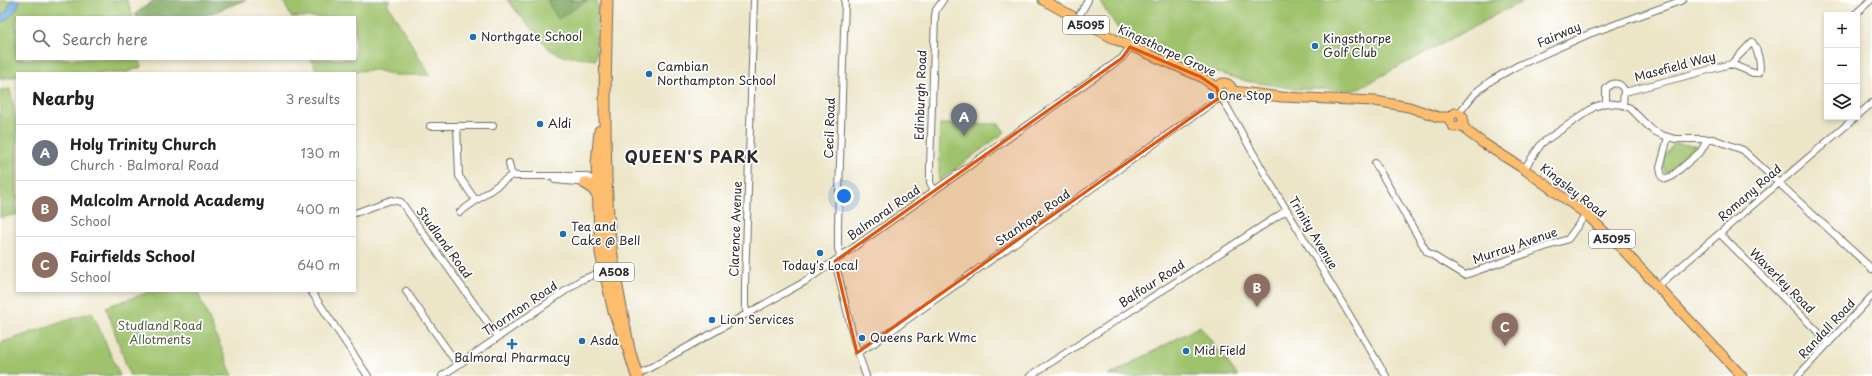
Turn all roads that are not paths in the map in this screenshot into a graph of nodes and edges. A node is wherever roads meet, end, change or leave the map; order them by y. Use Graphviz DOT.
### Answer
graph roads {
  1 [pos="607,0"];
  2 [pos="754,0"];
  3 [pos="845,0"];
  4 [pos="943,0"];
  5 [pos="1043,0"];
  6 [pos="1088,0"];
  7 [pos="1683,0"];
  8 [pos="1871,0"];
  9 [pos="1857,12"];
  10 [pos="1077,20"];
  11 [pos="1130,47"];
  12 [pos="1731,64"];
  13 [pos="1217,88"];
  14 [pos="1233,91"];
  15 [pos="1625,92"];
  16 [pos="1221,99"];
  17 [pos="1606,103"];
  18 [pos="1872,103"];
  19 [pos="1623,105"];
  20 [pos="1459,113"];
  21 [pos="1860,114"];
  22 [pos="1450,117"];
  23 [pos="1853,120"];
  24 [pos="1462,124"];
  25 [pos="430,126"];
  26 [pos="457,126"];
  27 [pos="493,126"];
  28 [pos="1668,138"];
  29 [pos="1708,138"];
  30 [pos="602,162"];
  31 [pos="509,163"];
  32 [pos="1375,164"];
  33 [pos="1524,169"];
  34 [pos="512,175"];
  35 [pos="585,180"];
  36 [pos="598,182"];
  37 [pos="1779,183"];
  38 [pos="934,191"];
  39 [pos="603,195"];
  40 [pos="476,201"];
  41 [pos="1287,210"];
  42 [pos="356,212"];
  43 [pos="460,212"];
  44 [pos="1586,214"];
  45 [pos="1720,234"];
  46 [pos="840,257"];
  47 [pos="835,261"];
  48 [pos="609,269"];
  49 [pos="1872,269"];
  50 [pos="1658,286"];
  51 [pos="406,291"];
  52 [pos="312,292"];
  53 [pos="1872,296"];
  54 [pos="747,314"];
  55 [pos="498,337"];
  56 [pos="1829,343"];
  57 [pos="857,353"];
  58 [pos="458,365"];
  59 [pos="368,376"];
  60 [pos="442,376"];
  61 [pos="637,376"];
  62 [pos="866,376"];
  63 [pos="1030,376"];
  64 [pos="1386,376"];
  65 [pos="1742,376"];
  66 [pos="1798,376"];
  1 -- 30 [label="highway, A508"];
  2 -- 54 [label="street, Clarence Avenue"];
  3 -- 46 [label="street, Cecil Road"];
  4 -- 38 [label="street, Edinburgh Road"];
  5 -- 10 [label="main road, Kingsthorpe Grove / A5095"];
  6 -- 10 [label="street"];
  7 -- 20 [label="street, Fairway"];
  8 -- 9 [label="street"];
  10 -- 11 [label="main road, Kingsthorpe Grove / A5095"];
  11 -- 13 [label="main road, Kingsthorpe Grove / A5095"];
  11 -- 38 [label="street, Balmoral Road"];
  12 -- 12 [label="street, Masefield Way"];
  12 -- 15 [label="street, Masefield Way"];
  13 -- 14 [label="main road"];
  13 -- 16 [label="main road"];
  14 -- 16 [label="main road"];
  14 -- 22 [label="main road, Kingsley Road / A5095"];
  15 -- 17 [label="street, Masefield Way"];
  15 -- 19 [label="street, Masefield Way"];
  16 -- 41 [label="street, Trinity Avenue"];
  16 -- 57 [label="street, Stanhope Road"];
  17 -- 19 [label="street"];
  17 -- 33 [label="street"];
  18 -- 21 [label="street, Romany Road"];
  19 -- 28 [label="street"];
  20 -- 22 [label="main road"];
  20 -- 24 [label="main road"];
  22 -- 24 [label="main road, Kingsley Road / A5095"];
  23 -- 37 [label="street, Romany Road"];
  24 -- 33 [label="main road, Kingsley Road / A5095"];
  25 -- 26 [label="street"];
  26 -- 27 [label="street"];
  26 -- 40 [label="street"];
  28 -- 29 [label="street"];
  28 -- 29 [label="street"];
  29 -- 37 [label="street"];
  30 -- 35 [label="highway"];
  30 -- 36 [label="highway"];
  30 -- 39 [label="highway, A508"];
  31 -- 34 [label="street"];
  32 -- 44 [label="street, Murray Avenue"];
  33 -- 44 [label="main road, Kingsley Road / A5095"];
  34 -- 35 [label="street"];
  34 -- 40 [label="street"];
  35 -- 36 [label="street"];
  35 -- 39 [label="highway"];
  36 -- 39 [label="highway, A508"];
  37 -- 45 [label="street, Romany Road"];
  37 -- 49 [label="street"];
  38 -- 46 [label="street, Balmoral Road"];
  39 -- 48 [label="highway, A508"];
  39 -- 48 [label="highway, A508"];
  40 -- 43 [label="street"];
  41 -- 63 [label="street, Balfour Road"];
  41 -- 64 [label="street, Trinity Avenue"];
  42 -- 55 [label="street, Studland Road"];
  44 -- 50 [label="main road, Kingsley Road / A5095"];
  45 -- 50 [label="street, Romany Road"];
  45 -- 56 [label="street, Waverley Road"];
  46 -- 47 [label="street, Balmoral Road"];
  47 -- 54 [label="street, Balmoral Road"];
  47 -- 57 [label="street"];
  48 -- 55 [label="street, Thornton Road"];
  48 -- 61 [label="highway, A508"];
  50 -- 65 [label="main road, Kingsley Road / A5095"];
  51 -- 58 [label="street"];
  52 -- 59 [label="street"];
  53 -- 56 [label="street, Randall Road"];
  54 -- 61 [label="street, Balmoral Road"];
  55 -- 58 [label="street, Thornton Road"];
  56 -- 66 [label="street, Randall Road"];
  57 -- 62 [label="street"];
  58 -- 60 [label="street, Thornton Road"];
}
